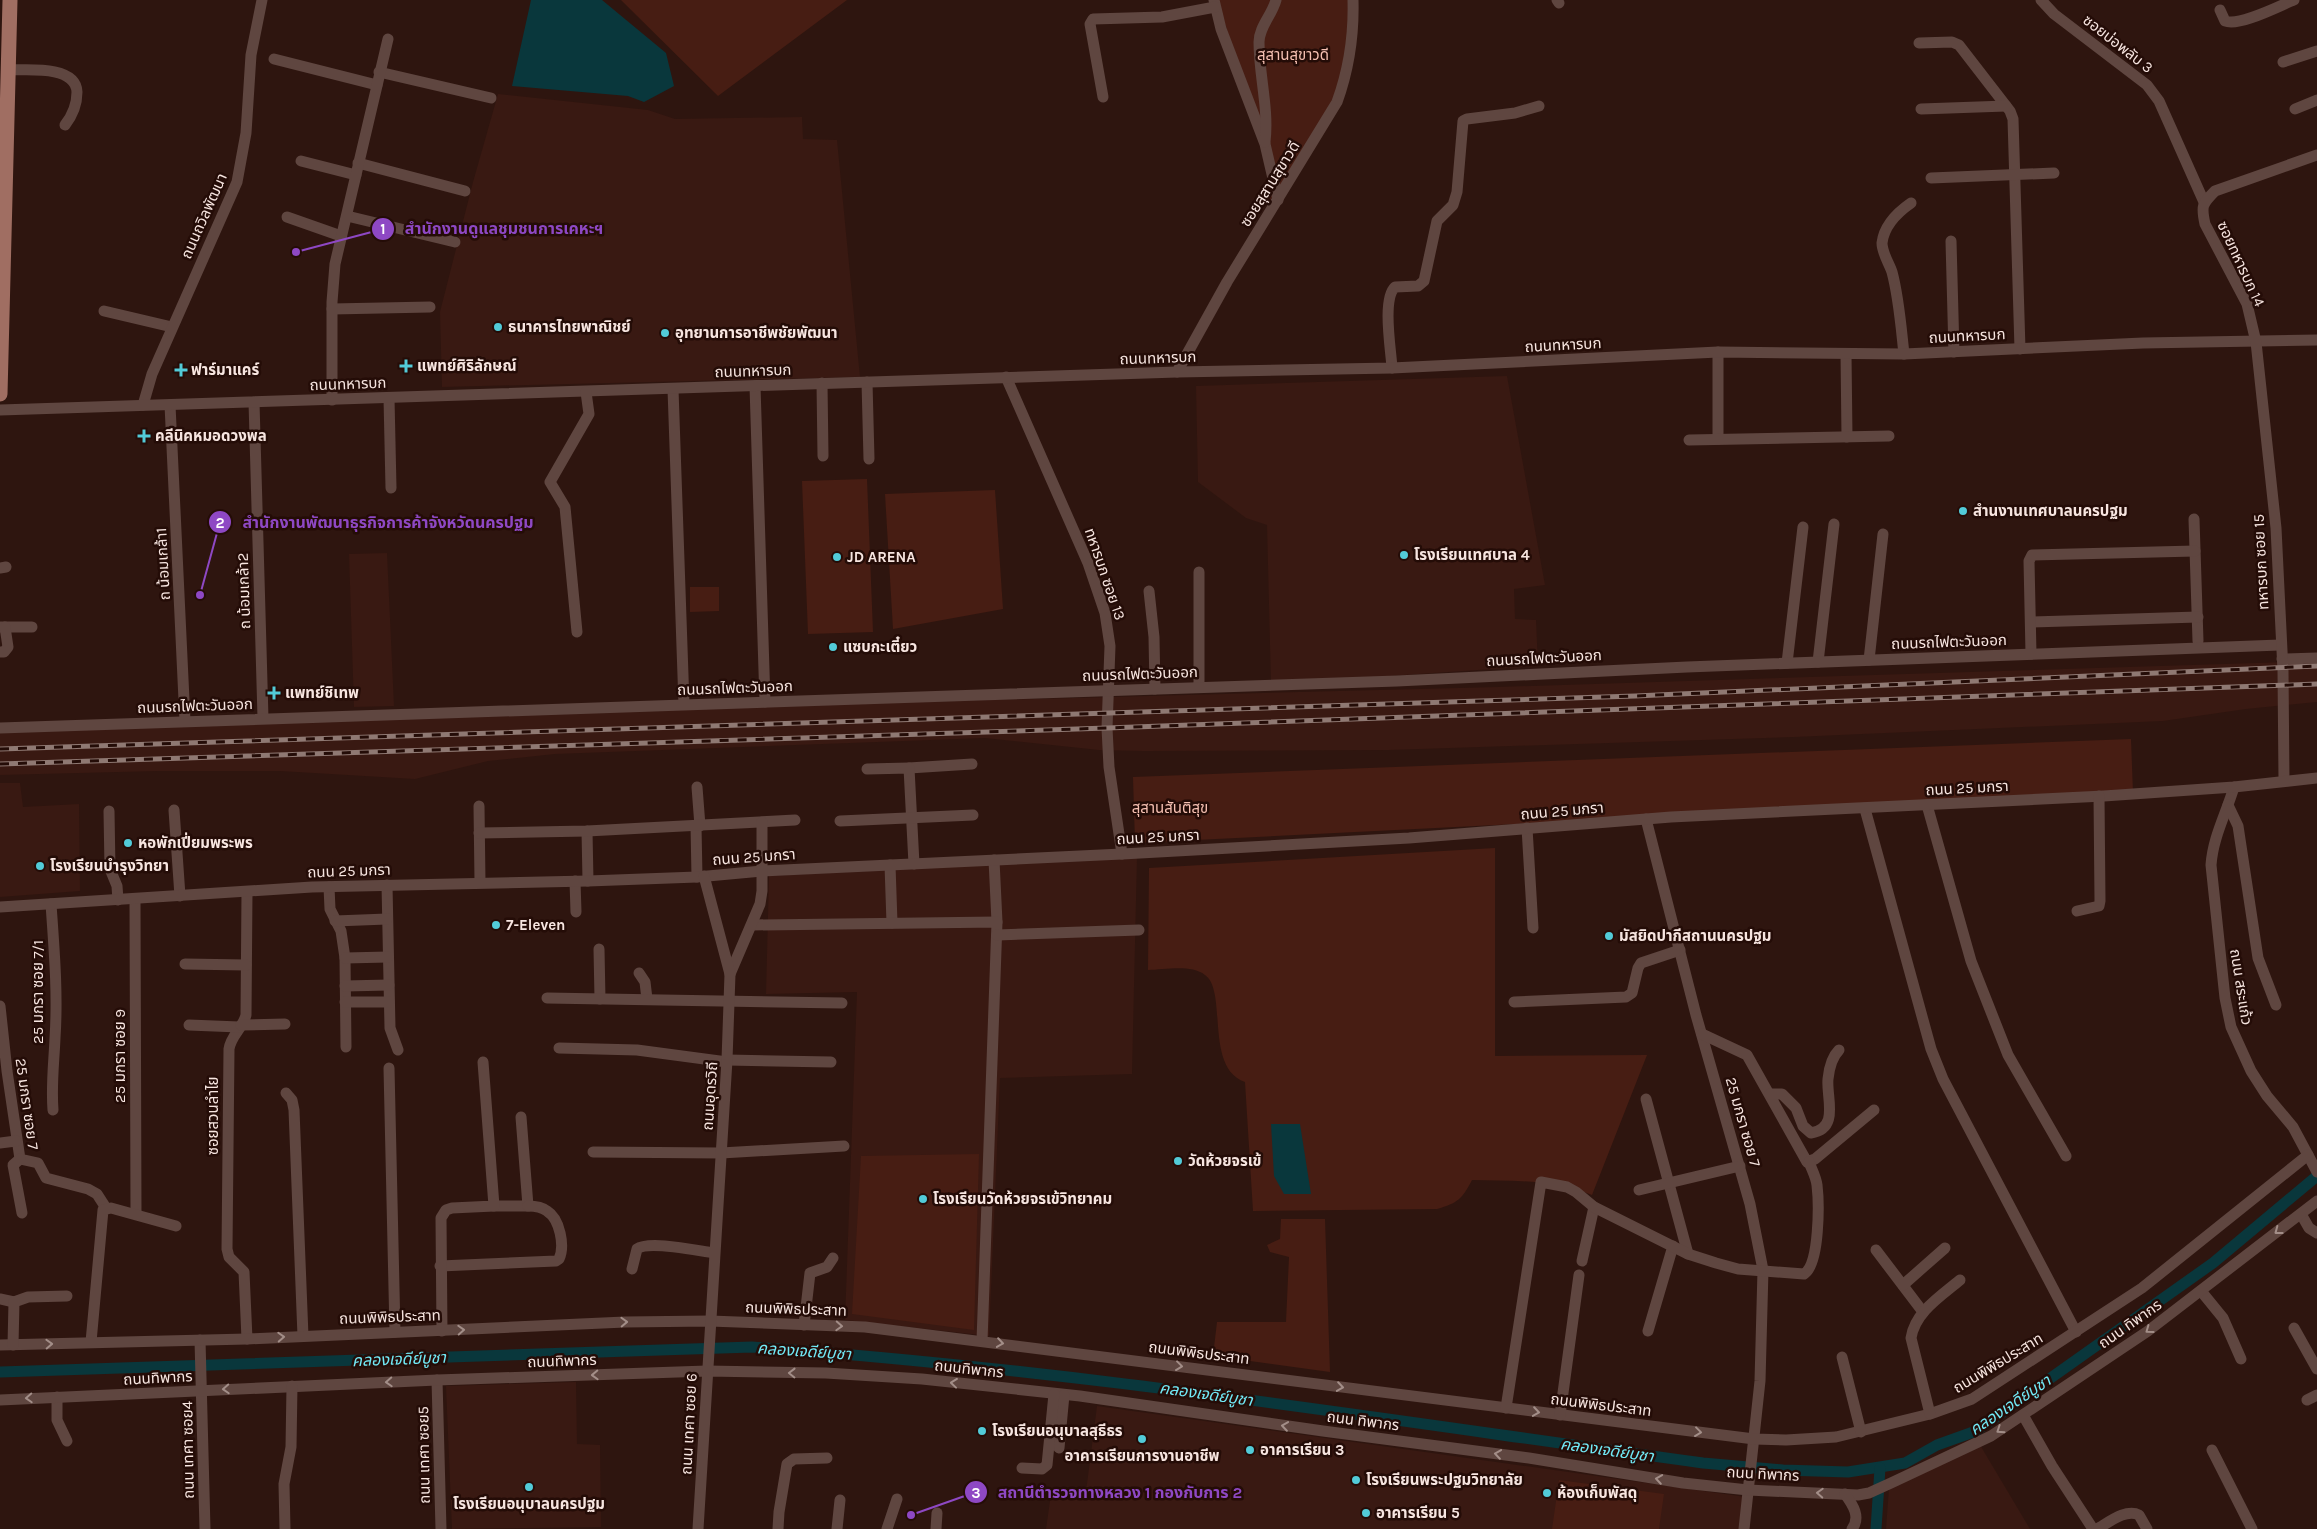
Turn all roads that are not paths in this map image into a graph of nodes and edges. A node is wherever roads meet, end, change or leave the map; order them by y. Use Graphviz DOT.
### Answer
graph roads {
  1 [pos="10,0"];
  2 [pos="262,0"];
  3 [pos="1276,0"];
  4 [pos="1353,0"];
  5 [pos="2041,0"];
  6 [pos="2294,0"];
  7 [pos="1215,4"];
  8 [pos="2220,10"];
  9 [pos="388,39"];
  10 [pos="1919,42"];
  11 [pos="2317,51"];
  12 [pos="274,59"];
  13 [pos="2283,62"];
  14 [pos="8,70"];
  15 [pos="379,72"];
  16 [pos="376,85"];
  17 [pos="1103,97"];
  18 [pos="491,98"];
  19 [pos="2317,100"];
  20 [pos="1539,106"];
  21 [pos="2006,106"];
  22 [pos="1921,109"];
  23 [pos="2295,109"];
  24 [pos="65,125"];
  25 [pos="1265,144"];
  26 [pos="2317,155"];
  27 [pos="301,161"];
  28 [pos="358,162"];
  29 [pos="2054,173"];
  30 [pos="2014,174"];
  31 [pos="356,175"];
  32 [pos="1931,178"];
  33 [pos="465,191"];
  34 [pos="1278,200"];
  35 [pos="2204,202"];
  36 [pos="1911,203"];
  37 [pos="347,216"];
  38 [pos="287,217"];
  39 [pos="342,236"];
  40 [pos="1951,241"];
  41 [pos="455,242"];
  42 [pos="430,307"];
  43 [pos="332,309"];
  44 [pos="104,311"];
  45 [pos="172,328"];
  46 [pos="2317,340"];
  47 [pos="2256,342"];
  48 [pos="2020,349"];
  49 [pos="1718,352"];
  50 [pos="1954,352"];
  51 [pos="1846,354"];
  52 [pos="1904,354"];
  53 [pos="1392,368"];
  54 [pos="1176,372"];
  55 [pos="1006,377"];
  56 [pos="867,382"];
  57 [pos="822,383"];
  58 [pos="755,386"];
  59 [pos="673,389"];
  60 [pos="586,392"];
  61 [pos="0,394"];
  62 [pos="389,398"];
  63 [pos="332,400"];
  64 [pos="254,402"];
  65 [pos="143,405"];
  66 [pos="170,405"];
  67 [pos="0,410"];
  68 [pos="1889,436"];
  69 [pos="1847,437"];
  70 [pos="1689,440"];
  71 [pos="1718,440"];
  72 [pos="823,456"];
  73 [pos="869,459"];
  74 [pos="391,488"];
  75 [pos="2194,519"];
  76 [pos="1834,524"];
  77 [pos="1803,527"];
  78 [pos="1882,534"];
  79 [pos="2195,552"];
  80 [pos="1200,572"];
  81 [pos="1149,591"];
  82 [pos="2198,617"];
  83 [pos="2030,622"];
  84 [pos="2,627"];
  85 [pos="32,627"];
  86 [pos="577,632"];
  87 [pos="2198,641"];
  88 [pos="2280,645"];
  89 [pos="0,652"];
  90 [pos="2031,654"];
  91 [pos="2317,658"];
  92 [pos="2282,659"];
  93 [pos="1869,660"];
  94 [pos="1818,662"];
  95 [pos="1787,663"];
  96 [pos="1199,688"];
  97 [pos="1155,689"];
  98 [pos="1108,690"];
  99 [pos="765,702"];
  100 [pos="684,704"];
  101 [pos="263,718"];
  102 [pos="185,721"];
  103 [pos="0,728"];
  104 [pos="972,764"];
  105 [pos="909,768"];
  106 [pos="867,769"];
  107 [pos="2317,778"];
  108 [pos="2284,780"];
  109 [pos="697,787"];
  110 [pos="2234,787"];
  111 [pos="2099,796"];
  112 [pos="2228,805"];
  113 [pos="479,806"];
  114 [pos="1927,806"];
  115 [pos="1865,809"];
  116 [pos="174,810"];
  117 [pos="109,811"];
  118 [pos="972,815"];
  119 [pos="911,818"];
  120 [pos="1646,819"];
  121 [pos="795,820"];
  122 [pos="840,821"];
  123 [pos="762,822"];
  124 [pos="698,826"];
  125 [pos="1527,828"];
  126 [pos="588,831"];
  127 [pos="478,833"];
  128 [pos="1122,854"];
  129 [pos="994,860"];
  130 [pos="914,864"];
  131 [pos="890,866"];
  132 [pos="762,871"];
  133 [pos="701,876"];
  134 [pos="588,881"];
  135 [pos="480,882"];
  136 [pos="575,882"];
  137 [pos="387,885"];
  138 [pos="329,887"];
  139 [pos="247,892"];
  140 [pos="180,896"];
  141 [pos="118,900"];
  142 [pos="135,900"];
  143 [pos="51,904"];
  144 [pos="0,907"];
  145 [pos="2077,911"];
  146 [pos="576,912"];
  147 [pos="388,919"];
  148 [pos="335,920"];
  149 [pos="997,922"];
  150 [pos="892,923"];
  151 [pos="752,925"];
  152 [pos="1533,928"];
  153 [pos="1139,930"];
  154 [pos="997,935"];
  155 [pos="599,949"];
  156 [pos="1680,950"];
  157 [pos="388,957"];
  158 [pos="345,958"];
  159 [pos="186,964"];
  160 [pos="246,965"];
  161 [pos="640,973"];
  162 [pos="730,974"];
  163 [pos="389,985"];
  164 [pos="345,986"];
  165 [pos="547,998"];
  166 [pos="600,999"];
  167 [pos="647,999"];
  168 [pos="728,1000"];
  169 [pos="345,1002"];
  170 [pos="389,1002"];
  171 [pos="1514,1002"];
  172 [pos="842,1003"];
  173 [pos="2276,1005"];
  174 [pos="0,1006"];
  175 [pos="284,1024"];
  176 [pos="189,1025"];
  177 [pos="240,1026"];
  178 [pos="1702,1034"];
  179 [pos="346,1047"];
  180 [pos="559,1048"];
  181 [pos="398,1050"];
  182 [pos="1839,1050"];
  183 [pos="727,1061"];
  184 [pos="483,1062"];
  185 [pos="831,1062"];
  186 [pos="389,1068"];
  187 [pos="286,1093"];
  188 [pos="1770,1094"];
  189 [pos="1646,1099"];
  190 [pos="53,1110"];
  191 [pos="1874,1110"];
  192 [pos="521,1117"];
  193 [pos="16,1141"];
  194 [pos="0,1143"];
  195 [pos="844,1146"];
  196 [pos="593,1152"];
  197 [pos="721,1153"];
  198 [pos="2066,1156"];
  199 [pos="20,1159"];
  200 [pos="1809,1162"];
  201 [pos="2312,1163"];
  202 [pos="1740,1166"];
  203 [pos="1669,1183"];
  204 [pos="1639,1190"];
  205 [pos="2317,1202"];
  206 [pos="494,1206"];
  207 [pos="528,1206"];
  208 [pos="1594,1207"];
  209 [pos="106,1208"];
  210 [pos="22,1213"];
  211 [pos="136,1214"];
  212 [pos="2301,1214"];
  213 [pos="176,1226"];
  214 [pos="2317,1233"];
  215 [pos="1673,1246"];
  216 [pos="1944,1248"];
  217 [pos="1876,1250"];
  218 [pos="714,1253"];
  219 [pos="1688,1254"];
  220 [pos="832,1258"];
  221 [pos="1582,1261"];
  222 [pos="440,1266"];
  223 [pos="632,1269"];
  224 [pos="1764,1270"];
  225 [pos="1579,1275"];
  226 [pos="1960,1280"];
  227 [pos="1903,1285"];
  228 [pos="2201,1291"];
  229 [pos="67,1296"];
  230 [pos="0,1299"];
  231 [pos="14,1302"];
  232 [pos="1923,1312"];
  233 [pos="710,1321"];
  234 [pos="804,1325"];
  235 [pos="2294,1328"];
  236 [pos="442,1331"];
  237 [pos="1648,1331"];
  238 [pos="395,1332"];
  239 [pos="2076,1332"];
  240 [pos="303,1336"];
  241 [pos="247,1339"];
  242 [pos="982,1341"];
  243 [pos="91,1342"];
  244 [pos="200,1344"];
  245 [pos="0,1345"];
  246 [pos="13,1345"];
  247 [pos="1842,1357"];
  248 [pos="2240,1359"];
  249 [pos="2317,1369"];
  250 [pos="707,1371"];
  251 [pos="437,1380"];
  252 [pos="201,1386"];
  253 [pos="292,1386"];
  254 [pos="1059,1394"];
  255 [pos="57,1397"];
  256 [pos="0,1400"];
  257 [pos="1124,1402"];
  258 [pos="1506,1408"];
  259 [pos="1930,1414"];
  260 [pos="1560,1415"];
  261 [pos="2023,1415"];
  262 [pos="1861,1432"];
  263 [pos="67,1441"];
  264 [pos="1753,1444"];
  265 [pos="1059,1448"];
  266 [pos="2212,1450"];
  267 [pos="827,1458"];
  268 [pos="1022,1468"];
  269 [pos="1749,1485"];
  270 [pos="1845,1494"];
  271 [pos="897,1499"];
  272 [pos="840,1500"];
  273 [pos="937,1513"];
  274 [pos="204,1529"];
  275 [pos="284,1529"];
  276 [pos="441,1529"];
  277 [pos="698,1529"];
  278 [pos="778,1529"];
  279 [pos="837,1529"];
  280 [pos="887,1529"];
  281 [pos="936,1529"];
  282 [pos="1744,1529"];
  283 [pos="1852,1529"];
  284 [pos="2093,1529"];
  285 [pos="2097,1529"];
  286 [pos="2147,1529"];
  287 [pos="2252,1529"];
  1 -- 14 [label="main road"];
  2 -- 45 [label="street, ถนนถวิลพัฒนา"];
  3 -- 25 [label="street"];
  4 -- 34 [label="street, ซอยสุสานสุขาวดี"];
  5 -- 35 [label="street, ซอยบ่อพลับ 3"];
  6 -- 8 [label="street"];
  7 -- 17 [label="street"];
  7 -- 25 [label="street"];
  9 -- 15 [label="street"];
  10 -- 21 [label="street"];
  11 -- 13 [label="street"];
  12 -- 16 [label="street"];
  14 -- 24 [label="street"];
  14 -- 61 [label="main road"];
  15 -- 16 [label="street"];
  15 -- 18 [label="street"];
  16 -- 28 [label="street"];
  19 -- 23 [label="street"];
  20 -- 53 [label="street"];
  21 -- 22 [label="street"];
  21 -- 30 [label="street"];
  25 -- 34 [label="street"];
  26 -- 35 [label="street"];
  27 -- 31 [label="street"];
  28 -- 31 [label="street"];
  28 -- 33 [label="street"];
  29 -- 30 [label="street"];
  30 -- 32 [label="street"];
  30 -- 48 [label="street"];
  31 -- 37 [label="street"];
  34 -- 54 [label="street, ซอยสุสานสุขาวดี"];
  35 -- 47 [label="street, ซอยทหารบก 14"];
  36 -- 52 [label="street"];
  37 -- 39 [label="street"];
  37 -- 41 [label="street"];
  38 -- 39 [label="street"];
  39 -- 43 [label="street"];
  40 -- 50 [label="street"];
  42 -- 43 [label="street"];
  43 -- 63 [label="street"];
  44 -- 45 [label="street"];
  45 -- 65 [label="street, ถนนถวิลพัฒนา"];
  46 -- 47 [label="street, ถนนทหารบก"];
  47 -- 48 [label="street, ถนนทหารบก"];
  47 -- 88 [label="street, ทหารบก ซอย 15"];
  48 -- 50 [label="street, ถนนทหารบก"];
  49 -- 51 [label="street, ถนนทหารบก"];
  49 -- 53 [label="street, ถนนทหารบก"];
  49 -- 71 [label="street"];
  50 -- 52 [label="street, ถนนทหารบก"];
  51 -- 52 [label="street, ถนนทหารบก"];
  51 -- 69 [label="street"];
  53 -- 54 [label="street, ถนนทหารบก"];
  54 -- 55 [label="street, ถนนทหารบก"];
  55 -- 56 [label="street, ถนนทหารบก"];
  55 -- 98 [label="street, ทหารบก ซอย 13"];
  56 -- 57 [label="street, ถนนทหารบก"];
  56 -- 73 [label="street"];
  57 -- 58 [label="street, ถนนทหารบก"];
  57 -- 72 [label="street"];
  58 -- 59 [label="street, ถนนทหารบก"];
  58 -- 99 [label="street"];
  59 -- 60 [label="street, ถนนทหารบก"];
  59 -- 100 [label="street"];
  60 -- 62 [label="street, ถนนทหารบก"];
  60 -- 86 [label="street"];
  62 -- 63 [label="street, ถนนทหารบก"];
  62 -- 74 [label="street"];
  63 -- 64 [label="street, ถนนทหารบก"];
  64 -- 66 [label="street, ถนนทหารบก"];
  64 -- 101 [label="street, ถ น้อมเกล้า2"];
  65 -- 66 [label="street, ถนนทหารบก"];
  65 -- 67 [label="street, ถนนทหารบก"];
  66 -- 102 [label="street, ถ น้อมเกล้า1"];
  68 -- 69 [label="street"];
  69 -- 71 [label="street"];
  70 -- 71 [label="street"];
  75 -- 79 [label="street"];
  76 -- 94 [label="street"];
  77 -- 95 [label="street"];
  78 -- 93 [label="street"];
  79 -- 82 [label="street"];
  79 -- 83 [label="street"];
  80 -- 96 [label="street"];
  81 -- 97 [label="street"];
  82 -- 83 [label="street"];
  82 -- 87 [label="street"];
  83 -- 90 [label="street"];
  84 -- 85 [label="street"];
  84 -- 89 [label="street"];
  88 -- 90 [label="street, ถนนรถไฟตะวันออก"];
  88 -- 92 [label="street, ทหารบก ซอย 15"];
  90 -- 93 [label="street, ถนนรถไฟตะวันออก"];
  91 -- 92 [label="street"];
  92 -- 108 [label="street, ทหารบก ซอย 15"];
  93 -- 94 [label="street, ถนนรถไฟตะวันออก"];
  94 -- 95 [label="street, ถนนรถไฟตะวันออก"];
  95 -- 96 [label="street, ถนนรถไฟตะวันออก"];
  96 -- 97 [label="street, ถนนรถไฟตะวันออก"];
  97 -- 98 [label="street, ถนนรถไฟตะวันออก"];
  98 -- 99 [label="street, ถนนรถไฟตะวันออก"];
  98 -- 128 [label="street, ทหารบก ซอย 13"];
  99 -- 100 [label="street, ถนนรถไฟตะวันออก"];
  100 -- 101 [label="street, ถนนรถไฟตะวันออก"];
  101 -- 102 [label="street, ถนนรถไฟตะวันออก"];
  102 -- 103 [label="street, ถนนรถไฟตะวันออก"];
  104 -- 105 [label="street"];
  105 -- 106 [label="street"];
  105 -- 119 [label="street"];
  107 -- 108 [label="street, ถนน 25 มกรา"];
  108 -- 110 [label="street, ถนน 25 มกรา"];
  109 -- 124 [label="street, ถนนอุดรวิถี"];
  110 -- 111 [label="street, ถนน 25 มกรา"];
  110 -- 112 [label="street, ถนน สระแก้ว"];
  111 -- 114 [label="street, ถนน 25 มกรา"];
  111 -- 145 [label="street"];
  112 -- 173 [label="street"];
  112 -- 201 [label="street, ถนน สระแก้ว"];
  113 -- 127 [label="street"];
  114 -- 115 [label="street, ถนน 25 มกรา"];
  114 -- 198 [label="street"];
  115 -- 120 [label="street, ถนน 25 มกรา"];
  115 -- 239 [label="street"];
  116 -- 140 [label="street"];
  117 -- 141 [label="street"];
  118 -- 119 [label="street"];
  119 -- 122 [label="street"];
  119 -- 130 [label="street"];
  120 -- 125 [label="street, ถนน 25 มกรา"];
  120 -- 156 [label="street, 25 มกรา ซอย 7"];
  121 -- 123 [label="street"];
  123 -- 124 [label="street"];
  123 -- 132 [label="street"];
  124 -- 126 [label="street"];
  124 -- 133 [label="street, ถนนอุดรวิถี"];
  125 -- 128 [label="street, ถนน 25 มกรา"];
  125 -- 152 [label="street"];
  126 -- 127 [label="street"];
  126 -- 134 [label="street"];
  127 -- 135 [label="street"];
  128 -- 129 [label="street, ถนน 25 มกรา"];
  129 -- 130 [label="street, ถนน 25 มกรา"];
  129 -- 149 [label="street"];
  130 -- 131 [label="street, ถนน 25 มกรา"];
  131 -- 132 [label="street, ถนน 25 มกรา"];
  131 -- 150 [label="street"];
  132 -- 133 [label="street, ถนน 25 มกรา"];
  132 -- 151 [label="street"];
  133 -- 134 [label="street, ถนน 25 มกรา"];
  133 -- 162 [label="street, ถนนอุดรวิถี"];
  134 -- 136 [label="street, ถนน 25 มกรา"];
  135 -- 136 [label="street, ถนน 25 มกรา"];
  135 -- 137 [label="street, ถนน 25 มกรา"];
  136 -- 146 [label="street"];
  137 -- 138 [label="street, ถนน 25 มกรา"];
  137 -- 147 [label="street"];
  138 -- 139 [label="street, ถนน 25 มกรา"];
  138 -- 148 [label="street"];
  139 -- 140 [label="street, ถนน 25 มกรา"];
  139 -- 160 [label="street, ซอยสวนลำไย"];
  140 -- 142 [label="street, ถนน 25 มกรา"];
  141 -- 142 [label="street, ถนน 25 มกรา"];
  141 -- 143 [label="street, ถนน 25 มกรา"];
  142 -- 211 [label="street, 25 มกรา ซอย 9"];
  143 -- 144 [label="street, ถนน 25 มกรา"];
  143 -- 190 [label="street, 25 มกรา ซอย 7/1"];
  147 -- 148 [label="street"];
  147 -- 157 [label="street"];
  148 -- 158 [label="street"];
  149 -- 150 [label="street"];
  149 -- 154 [label="street"];
  150 -- 151 [label="street"];
  151 -- 162 [label="street"];
  153 -- 154 [label="street"];
  154 -- 242 [label="street"];
  155 -- 166 [label="street"];
  156 -- 171 [label="street"];
  156 -- 178 [label="street, 25 มกรา ซอย 7"];
  157 -- 158 [label="street"];
  157 -- 163 [label="street"];
  158 -- 164 [label="street"];
  159 -- 160 [label="street"];
  160 -- 177 [label="street, ซอยสวนลำไย"];
  161 -- 167 [label="street"];
  162 -- 168 [label="street, ถนนอุดรวิถี"];
  163 -- 164 [label="street"];
  163 -- 170 [label="street"];
  164 -- 169 [label="street"];
  165 -- 166 [label="street"];
  166 -- 167 [label="street"];
  167 -- 168 [label="street"];
  168 -- 172 [label="street"];
  168 -- 183 [label="street, ถนนอุดรวิถี"];
  169 -- 170 [label="street"];
  169 -- 179 [label="street"];
  170 -- 181 [label="street"];
  174 -- 193 [label="street, 25 มกรา ซอย 7"];
  175 -- 177 [label="street"];
  176 -- 177 [label="street"];
  177 -- 241 [label="street, ซอยสวนลำไย"];
  178 -- 188 [label="street"];
  178 -- 202 [label="street, 25 มกรา ซอย 7"];
  180 -- 183 [label="street"];
  182 -- 188 [label="street"];
  183 -- 185 [label="street"];
  183 -- 197 [label="street, ถนนอุดรวิถี"];
  184 -- 206 [label="street"];
  186 -- 238 [label="street"];
  187 -- 240 [label="street"];
  188 -- 200 [label="street"];
  189 -- 203 [label="street"];
  191 -- 200 [label="street"];
  192 -- 207 [label="street"];
  193 -- 194 [label="street"];
  193 -- 199 [label="street, 25 มกรา ซอย 7"];
  195 -- 197 [label="street"];
  196 -- 197 [label="street"];
  197 -- 218 [label="street, ถนนอุดรวิถี"];
  199 -- 209 [label="street, 25 มกรา ซอย 7"];
  199 -- 210 [label="street"];
  200 -- 224 [label="street"];
  201 -- 239 [label="street, ถนนพิพิธประสาท"];
  202 -- 203 [label="street"];
  202 -- 224 [label="street, 25 มกรา ซอย 7"];
  203 -- 204 [label="street"];
  203 -- 219 [label="street"];
  205 -- 212 [label="street, ถนน ทิพากร"];
  206 -- 207 [label="street"];
  206 -- 222 [label="street"];
  207 -- 222 [label="street"];
  208 -- 215 [label="street"];
  208 -- 221 [label="street"];
  208 -- 258 [label="street"];
  209 -- 211 [label="street"];
  209 -- 243 [label="street"];
  211 -- 213 [label="street"];
  212 -- 214 [label="street"];
  212 -- 228 [label="street, ถนน ทิพากร, one-way"];
  215 -- 219 [label="street"];
  215 -- 237 [label="street"];
  216 -- 227 [label="street"];
  217 -- 227 [label="street"];
  218 -- 223 [label="street"];
  218 -- 233 [label="street, ถนนอุดรวิถี"];
  219 -- 224 [label="street"];
  220 -- 234 [label="street"];
  222 -- 236 [label="street"];
  224 -- 264 [label="street, 25 มกรา ซอย 7"];
  225 -- 260 [label="street"];
  226 -- 232 [label="street"];
  227 -- 232 [label="street"];
  228 -- 248 [label="street"];
  228 -- 261 [label="street, ถนน ทิพากร, one-way"];
  229 -- 231 [label="street"];
  230 -- 231 [label="street"];
  231 -- 246 [label="street"];
  232 -- 259 [label="street"];
  233 -- 234 [label="street, ถนนพิพิธประสาท"];
  236 -- 233 [label="street, ถนนพิพิธประสาท, one-way"];
  233 -- 250 [label="street, ถนน เทศา ซอย 6"];
  234 -- 242 [label="street, ถนนพิพิธประสาท, one-way"];
  235 -- 249 [label="street"];
  236 -- 238 [label="street, ถนนพิพิธประสาท"];
  238 -- 240 [label="street, ถนนพิพิธประสาท"];
  239 -- 259 [label="street, ถนนพิพิธประสาท"];
  241 -- 240 [label="street, ถนนพิพิธประสาท, one-way"];
  241 -- 244 [label="street, ถนนพิพิธประสาท"];
  242 -- 258 [label="street, ถนนพิพิธประสาท, one-way"];
  243 -- 244 [label="street, ถนนพิพิธประสาท"];
  246 -- 243 [label="street, ถนนพิพิธประสาท, one-way"];
  244 -- 252 [label="street, ถนน เทศา ซอย4"];
  245 -- 246 [label="street, ถนนพิพิธประสาท"];
  247 -- 262 [label="street"];
  250 -- 251 [label="street, ถนนทิพากร, one-way"];
  254 -- 250 [label="street, ถนนทิพากร, one-way"];
  250 -- 277 [label="street, ถนน เทศา ซอย 6"];
  251 -- 253 [label="street, ถนนทิพากร, one-way"];
  251 -- 276 [label="street, ถนน เทศา ซอย5"];
  253 -- 252 [label="street, ถนนทิพากร, one-way"];
  252 -- 255 [label="street, ถนนทิพากร"];
  252 -- 274 [label="street, ถนน เทศา ซอย4"];
  253 -- 275 [label="street"];
  254 -- 257 [label="street, ถนนทิพากร"];
  254 -- 265 [label="street"];
  254 -- 268 [label="street"];
  255 -- 256 [label="street, ถนนทิพากร, one-way"];
  255 -- 263 [label="street"];
  269 -- 257 [label="street, ถนน ทิพากร, one-way"];
  258 -- 260 [label="street, ถนนพิพิธประสาท, one-way"];
  259 -- 262 [label="street, ถนนพิพิธประสาท"];
  260 -- 264 [label="street, ถนนพิพิธประสาท, one-way"];
  261 -- 270 [label="street, ถนน ทิพากร, one-way"];
  261 -- 284 [label="street"];
  262 -- 264 [label="street, ถนนพิพิธประสาท"];
  264 -- 269 [label="street, 25 มกรา ซอย 7"];
  266 -- 287 [label="street"];
  267 -- 278 [label="street"];
  270 -- 269 [label="street, ถนน ทิพากร, one-way"];
  269 -- 282 [label="street, 25 มกรา ซอย 7"];
  270 -- 283 [label="street"];
  271 -- 280 [label="street"];
  272 -- 279 [label="street"];
  273 -- 281 [label="street"];
  285 -- 286 [label="street"];
}
